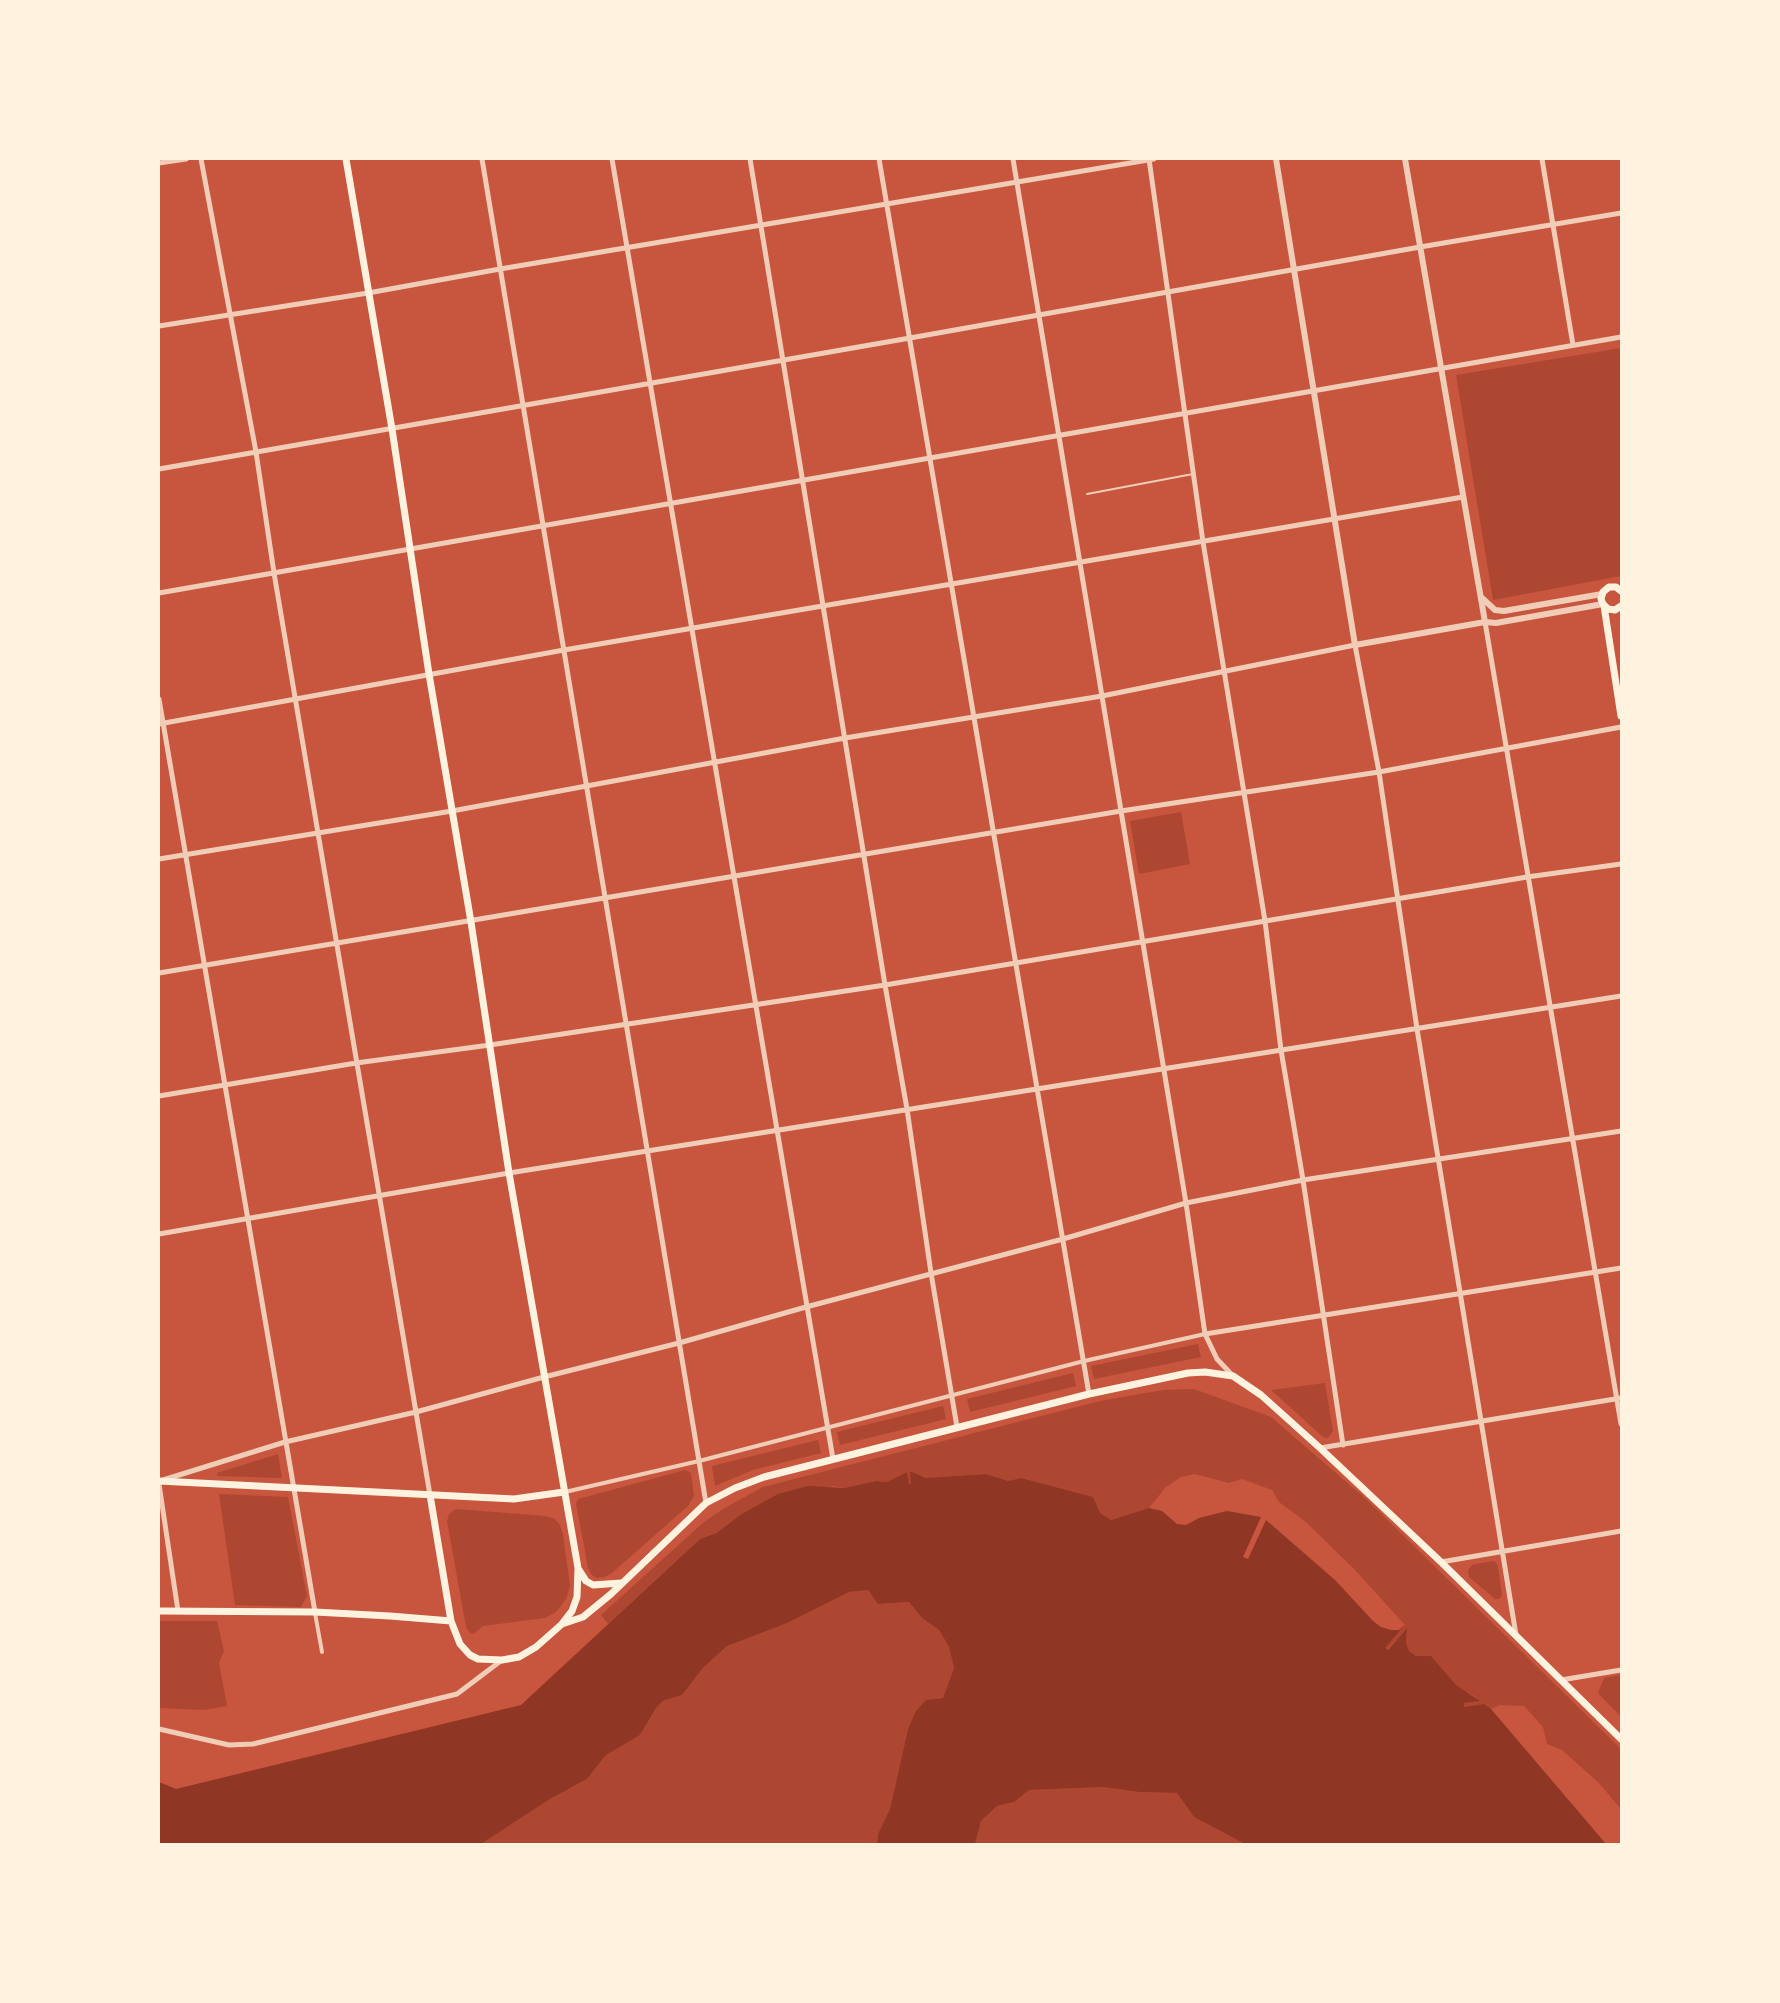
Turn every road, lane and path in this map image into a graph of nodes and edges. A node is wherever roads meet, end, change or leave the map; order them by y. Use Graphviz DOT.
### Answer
graph roads {
  1 [pos="186,159"];
  2 [pos="201,159"];
  3 [pos="346,159"];
  4 [pos="482,159"];
  5 [pos="612,159"];
  6 [pos="750,159"];
  7 [pos="879,159"];
  8 [pos="1013,159"];
  9 [pos="1149,159"];
  10 [pos="1154,159"];
  11 [pos="1276,159"];
  12 [pos="1405,159"];
  13 [pos="1542,159"];
  14 [pos="159,163"];
  15 [pos="1017,182"];
  16 [pos="887,204"];
  17 [pos="1621,213"];
  18 [pos="761,225"];
  19 [pos="1553,225"];
  20 [pos="1420,247"];
  21 [pos="627,248"];
  22 [pos="500,269"];
  23 [pos="1294,270"];
  24 [pos="1168,292"];
  25 [pos="368,293"];
  26 [pos="229,314"];
  27 [pos="1039,315"];
  28 [pos="159,326"];
  29 [pos="1621,337"];
  30 [pos="910,338"];
  31 [pos="1573,345"];
  32 [pos="783,360"];
  33 [pos="1440,368"];
  34 [pos="650,384"];
  35 [pos="1313,390"];
  36 [pos="523,405"];
  37 [pos="1186,415"];
  38 [pos="392,429"];
  39 [pos="1059,435"];
  40 [pos="256,452"];
  41 [pos="930,458"];
  42 [pos="159,469"];
  43 [pos="1194,474"];
  44 [pos="803,480"];
  45 [pos="1087,494"];
  46 [pos="1463,497"];
  47 [pos="670,503"];
  48 [pos="1334,519"];
  49 [pos="543,526"];
  50 [pos="1203,542"];
  51 [pos="410,550"];
  52 [pos="1080,562"];
  53 [pos="274,573"];
  54 [pos="951,584"];
  55 [pos="1621,591"];
  56 [pos="159,593"];
  57 [pos="1602,594"];
  58 [pos="1480,596"];
  59 [pos="1604,605"];
  60 [pos="823,606"];
  61 [pos="1621,606"];
  62 [pos="1485,622"];
  63 [pos="691,628"];
  64 [pos="1355,645"];
  65 [pos="564,650"];
  66 [pos="1222,670"];
  67 [pos="429,674"];
  68 [pos="1102,696"];
  69 [pos="295,698"];
  70 [pos="159,699"];
  71 [pos="1621,716"];
  72 [pos="974,717"];
  73 [pos="161,724"];
  74 [pos="1621,727"];
  75 [pos="844,738"];
  76 [pos="1506,748"];
  77 [pos="714,763"];
  78 [pos="1379,772"];
  79 [pos="587,786"];
  80 [pos="1243,793"];
  81 [pos="452,811"];
  82 [pos="1121,811"];
  83 [pos="318,832"];
  84 [pos="994,832"];
  85 [pos="864,854"];
  86 [pos="185,855"];
  87 [pos="159,859"];
  88 [pos="1621,864"];
  89 [pos="734,876"];
  90 [pos="1527,877"];
  91 [pos="605,898"];
  92 [pos="1399,899"];
  93 [pos="1265,921"];
  94 [pos="471,922"];
  95 [pos="1141,941"];
  96 [pos="337,943"];
  97 [pos="1017,963"];
  98 [pos="204,965"];
  99 [pos="159,973"];
  100 [pos="885,985"];
  101 [pos="1621,996"];
  102 [pos="756,1004"];
  103 [pos="1550,1008"];
  104 [pos="627,1024"];
  105 [pos="1417,1029"];
  106 [pos="490,1045"];
  107 [pos="1281,1050"];
  108 [pos="357,1063"];
  109 [pos="1164,1069"];
  110 [pos="224,1085"];
  111 [pos="1038,1089"];
  112 [pos="159,1096"];
  113 [pos="907,1109"];
  114 [pos="776,1131"];
  115 [pos="1621,1131"];
  116 [pos="1572,1139"];
  117 [pos="648,1151"];
  118 [pos="1438,1160"];
  119 [pos="509,1173"];
  120 [pos="1303,1180"];
  121 [pos="380,1196"];
  122 [pos="1186,1203"];
  123 [pos="247,1218"];
  124 [pos="159,1234"];
  125 [pos="1063,1239"];
  126 [pos="1621,1268"];
  127 [pos="1596,1272"];
  128 [pos="931,1273"];
  129 [pos="1461,1293"];
  130 [pos="806,1307"];
  131 [pos="1323,1315"];
  132 [pos="1204,1334"];
  133 [pos="679,1343"];
  134 [pos="1084,1361"];
  135 [pos="1233,1376"];
  136 [pos="544,1377"];
  137 [pos="1089,1394"];
  138 [pos="952,1395"];
  139 [pos="1619,1398"];
  140 [pos="416,1412"];
  141 [pos="1481,1422"];
  142 [pos="1621,1424"];
  143 [pos="957,1427"];
  144 [pos="827,1429"];
  145 [pos="285,1442"];
  146 [pos="1343,1445"];
  147 [pos="1320,1448"];
  148 [pos="833,1459"];
  149 [pos="699,1461"];
  150 [pos="159,1482"];
  151 [pos="292,1486"];
  152 [pos="564,1492"];
  153 [pos="430,1495"];
  154 [pos="706,1503"];
  155 [pos="1621,1531"];
  156 [pos="1502,1552"];
  157 [pos="1441,1562"];
  158 [pos="578,1568"];
  159 [pos="621,1583"];
  160 [pos="159,1611"];
  161 [pos="178,1611"];
  162 [pos="315,1612"];
  163 [pos="451,1621"];
  164 [pos="562,1624"];
  165 [pos="1516,1637"];
  166 [pos="322,1652"];
  167 [pos="502,1660"];
  168 [pos="1621,1670"];
  169 [pos="1561,1680"];
  170 [pos="159,1729"];
  171 [pos="1621,1739"];
  1 -- 14 [label="street"];
  2 -- 26 [label="street"];
  3 -- 25 [label="main road"];
  4 -- 22 [label="street"];
  5 -- 21 [label="street"];
  6 -- 18 [label="street"];
  7 -- 16 [label="street"];
  8 -- 15 [label="street"];
  9 -- 10 [label="street"];
  9 -- 15 [label="street"];
  9 -- 24 [label="street"];
  11 -- 23 [label="street"];
  12 -- 20 [label="street"];
  13 -- 19 [label="street"];
  15 -- 16 [label="street"];
  15 -- 27 [label="street"];
  16 -- 18 [label="street"];
  16 -- 30 [label="street"];
  17 -- 19 [label="street"];
  18 -- 21 [label="street"];
  18 -- 32 [label="street"];
  19 -- 20 [label="street"];
  19 -- 31 [label="street"];
  20 -- 23 [label="street"];
  20 -- 33 [label="street"];
  21 -- 22 [label="street"];
  21 -- 34 [label="street"];
  22 -- 25 [label="street"];
  22 -- 36 [label="street"];
  23 -- 24 [label="street"];
  23 -- 35 [label="street"];
  24 -- 27 [label="street"];
  24 -- 37 [label="street"];
  25 -- 26 [label="street"];
  25 -- 38 [label="main road"];
  26 -- 28 [label="street"];
  26 -- 40 [label="street"];
  27 -- 30 [label="street"];
  27 -- 39 [label="street"];
  29 -- 31 [label="street"];
  30 -- 32 [label="street"];
  30 -- 41 [label="street"];
  31 -- 33 [label="street"];
  32 -- 34 [label="street"];
  32 -- 44 [label="street"];
  33 -- 35 [label="street"];
  33 -- 46 [label="street"];
  34 -- 36 [label="street"];
  34 -- 47 [label="street"];
  35 -- 37 [label="street"];
  35 -- 48 [label="street"];
  36 -- 38 [label="street"];
  36 -- 49 [label="street"];
  37 -- 39 [label="street"];
  37 -- 43 [label="street"];
  38 -- 40 [label="street"];
  38 -- 51 [label="main road"];
  39 -- 41 [label="street"];
  39 -- 52 [label="street"];
  40 -- 42 [label="street"];
  40 -- 53 [label="street"];
  41 -- 44 [label="street"];
  41 -- 54 [label="street"];
  43 -- 45 [label="lane"];
  43 -- 50 [label="street"];
  44 -- 47 [label="street"];
  44 -- 60 [label="street"];
  46 -- 48 [label="street"];
  46 -- 58 [label="street"];
  47 -- 49 [label="street"];
  47 -- 63 [label="street"];
  48 -- 50 [label="street"];
  48 -- 64 [label="street"];
  49 -- 51 [label="street"];
  49 -- 65 [label="street"];
  50 -- 52 [label="street"];
  50 -- 66 [label="street"];
  51 -- 53 [label="street"];
  51 -- 67 [label="main road"];
  52 -- 54 [label="street"];
  52 -- 68 [label="street"];
  53 -- 56 [label="street"];
  53 -- 69 [label="street"];
  54 -- 60 [label="street"];
  54 -- 72 [label="street"];
  55 -- 57 [label="main road"];
  57 -- 58 [label="street"];
  57 -- 59 [label="main road"];
  58 -- 62 [label="street"];
  59 -- 61 [label="main road"];
  59 -- 62 [label="street"];
  59 -- 71 [label="main road"];
  60 -- 63 [label="street"];
  60 -- 75 [label="street"];
  62 -- 64 [label="street"];
  62 -- 76 [label="street"];
  63 -- 65 [label="street"];
  63 -- 77 [label="street"];
  64 -- 66 [label="street"];
  64 -- 78 [label="street"];
  65 -- 67 [label="street"];
  65 -- 79 [label="street"];
  66 -- 68 [label="street"];
  66 -- 80 [label="street"];
  67 -- 69 [label="street"];
  67 -- 81 [label="main road"];
  68 -- 72 [label="street"];
  68 -- 82 [label="street"];
  69 -- 73 [label="street"];
  69 -- 83 [label="street"];
  70 -- 73 [label="street"];
  72 -- 75 [label="street"];
  72 -- 84 [label="street"];
  73 -- 86 [label="street"];
  74 -- 76 [label="street"];
  75 -- 77 [label="street"];
  75 -- 85 [label="street"];
  76 -- 78 [label="street"];
  76 -- 90 [label="street"];
  77 -- 79 [label="street"];
  77 -- 89 [label="street"];
  78 -- 80 [label="street"];
  78 -- 92 [label="street"];
  79 -- 81 [label="street"];
  79 -- 91 [label="street"];
  80 -- 82 [label="street"];
  80 -- 93 [label="street"];
  81 -- 83 [label="street"];
  81 -- 94 [label="main road"];
  82 -- 84 [label="street"];
  82 -- 95 [label="street"];
  83 -- 86 [label="street"];
  83 -- 96 [label="street"];
  84 -- 85 [label="street"];
  84 -- 97 [label="street"];
  85 -- 89 [label="street"];
  85 -- 100 [label="street"];
  86 -- 87 [label="street"];
  86 -- 98 [label="street"];
  88 -- 90 [label="street"];
  89 -- 91 [label="street"];
  89 -- 102 [label="street"];
  90 -- 92 [label="street"];
  90 -- 103 [label="street"];
  91 -- 94 [label="street"];
  91 -- 104 [label="street"];
  92 -- 93 [label="street"];
  92 -- 105 [label="street"];
  93 -- 95 [label="street"];
  93 -- 107 [label="street"];
  94 -- 96 [label="street"];
  94 -- 106 [label="main road"];
  95 -- 97 [label="street"];
  95 -- 109 [label="street"];
  96 -- 98 [label="street"];
  96 -- 108 [label="street"];
  97 -- 100 [label="street"];
  97 -- 111 [label="street"];
  98 -- 99 [label="street"];
  98 -- 110 [label="street"];
  100 -- 102 [label="street"];
  100 -- 113 [label="street"];
  101 -- 103 [label="street"];
  102 -- 104 [label="street"];
  102 -- 114 [label="street"];
  103 -- 105 [label="street"];
  103 -- 116 [label="street"];
  104 -- 106 [label="street"];
  104 -- 117 [label="street"];
  105 -- 107 [label="street"];
  105 -- 118 [label="street"];
  106 -- 108 [label="street"];
  106 -- 119 [label="main road"];
  107 -- 109 [label="street"];
  107 -- 120 [label="street"];
  108 -- 110 [label="street"];
  108 -- 121 [label="street"];
  109 -- 111 [label="street"];
  109 -- 122 [label="street"];
  110 -- 112 [label="street"];
  110 -- 123 [label="street"];
  111 -- 113 [label="street"];
  111 -- 125 [label="street"];
  113 -- 114 [label="street"];
  113 -- 128 [label="street"];
  114 -- 117 [label="street"];
  114 -- 130 [label="street"];
  115 -- 116 [label="street"];
  116 -- 118 [label="street"];
  116 -- 127 [label="street"];
  117 -- 119 [label="street"];
  117 -- 133 [label="street"];
  118 -- 120 [label="street"];
  118 -- 129 [label="street"];
  119 -- 121 [label="street"];
  119 -- 136 [label="main road"];
  120 -- 122 [label="street"];
  120 -- 131 [label="street"];
  121 -- 123 [label="street"];
  121 -- 140 [label="street"];
  122 -- 125 [label="street"];
  122 -- 132 [label="street"];
  123 -- 124 [label="street"];
  123 -- 145 [label="street"];
  125 -- 128 [label="street"];
  125 -- 134 [label="street"];
  126 -- 127 [label="street"];
  127 -- 129 [label="street"];
  127 -- 139 [label="street"];
  128 -- 130 [label="street"];
  128 -- 138 [label="street"];
  129 -- 131 [label="street"];
  129 -- 141 [label="street"];
  130 -- 133 [label="street"];
  130 -- 144 [label="street"];
  131 -- 132 [label="street"];
  131 -- 146 [label="street"];
  132 -- 134 [label="street"];
  132 -- 135 [label="street"];
  133 -- 136 [label="street"];
  133 -- 149 [label="street"];
  134 -- 137 [label="street"];
  134 -- 138 [label="street"];
  135 -- 137 [label="main road"];
  135 -- 147 [label="main road"];
  136 -- 140 [label="street"];
  136 -- 152 [label="main road"];
  137 -- 143 [label="main road"];
  138 -- 143 [label="street"];
  138 -- 144 [label="street"];
  139 -- 141 [label="street"];
  139 -- 142 [label="street"];
  140 -- 145 [label="street"];
  140 -- 153 [label="street"];
  141 -- 146 [label="street"];
  141 -- 156 [label="street"];
  143 -- 148 [label="main road"];
  144 -- 148 [label="street"];
  144 -- 149 [label="street"];
  145 -- 150 [label="street"];
  145 -- 151 [label="street"];
  146 -- 147 [label="street"];
  147 -- 157 [label="main road"];
  148 -- 154 [label="main road"];
  149 -- 152 [label="street"];
  149 -- 154 [label="street"];
  150 -- 151 [label="main road"];
  150 -- 161 [label="street"];
  151 -- 153 [label="main road"];
  151 -- 162 [label="street"];
  152 -- 153 [label="main road"];
  152 -- 158 [label="main road"];
  153 -- 163 [label="main road"];
  154 -- 159 [label="main road"];
  155 -- 156 [label="street"];
  156 -- 157 [label="street"];
  156 -- 165 [label="street"];
  157 -- 165 [label="main road"];
  158 -- 159 [label="main road"];
  158 -- 164 [label="main road"];
  159 -- 164 [label="main road"];
  160 -- 161 [label="main road"];
  161 -- 162 [label="main road"];
  162 -- 163 [label="main road"];
  162 -- 166 [label="street"];
  163 -- 167 [label="main road"];
  164 -- 167 [label="main road"];
  165 -- 169 [label="main road"];
  167 -- 170 [label="street"];
  168 -- 169 [label="street"];
  169 -- 171 [label="main road"];
}
